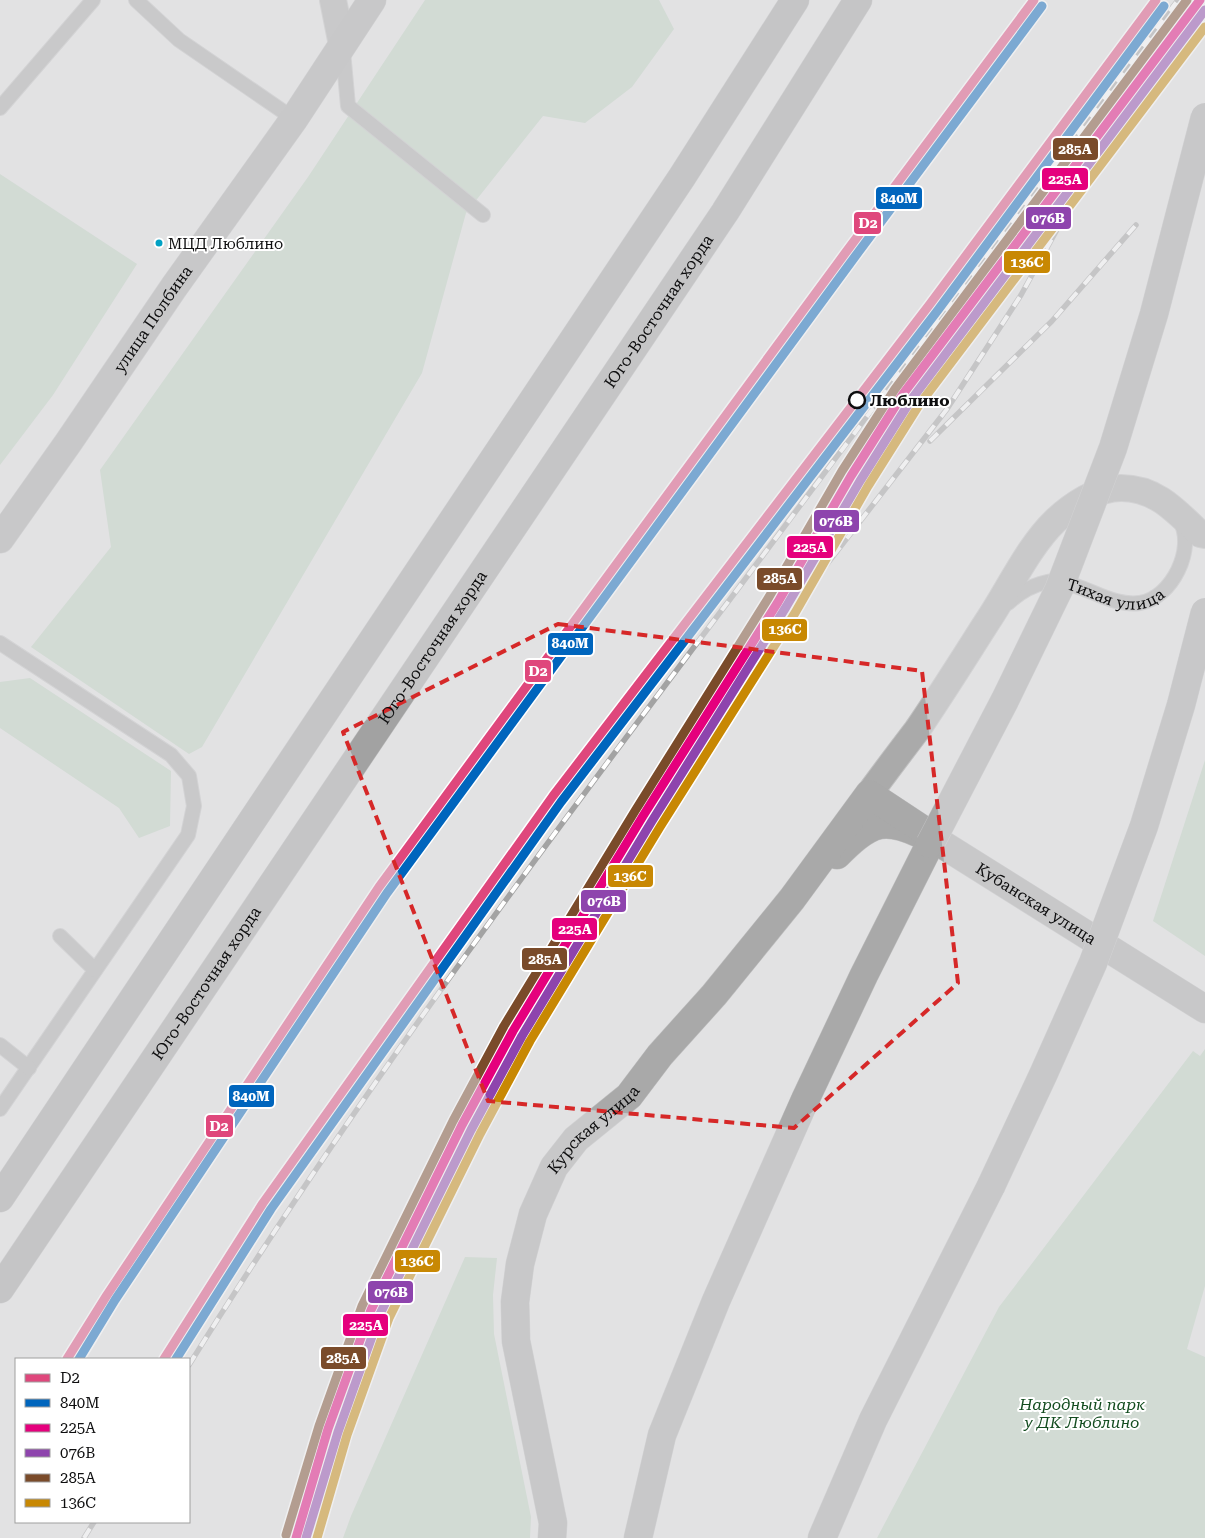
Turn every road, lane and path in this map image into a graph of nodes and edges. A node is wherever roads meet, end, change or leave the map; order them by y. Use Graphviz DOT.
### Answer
graph roads {
  1 [pos="93,0"];
  2 [pos="136,0"];
  3 [pos="332,0"];
  4 [pos="372,0"];
  5 [pos="795,0"];
  6 [pos="858,0"];
  7 [pos="342,45"];
  8 [pos="0,108"];
  9 [pos="1205,117"];
  10 [pos="294,119"];
  11 [pos="483,215"];
  12 [pos="1173,508"];
  13 [pos="1205,536"];
  14 [pos="0,539"];
  15 [pos="1205,612"];
  16 [pos="988,620"];
  17 [pos="0,643"];
  18 [pos="870,794"];
  19 [pos="938,841"];
  20 [pos="792,900"];
  21 [pos="60,936"];
  22 [pos="95,970"];
  23 [pos="1205,1009"];
  24 [pos="0,1045"];
  25 [pos="29,1068"];
  26 [pos="0,1109"];
  27 [pos="0,1198"];
  28 [pos="4,1283"];
  29 [pos="552,1538"];
  30 [pos="638,1538"];
  31 [pos="822,1538"];
  1 -- 8 [label="lane"];
  2 -- 10 [label="lane"];
  3 -- 7 [label="street"];
  4 -- 7 [label="main road, улица Полбина"];
  5 -- 27 [label="main road"];
  6 -- 28 [label="main road, Юго-Восточная хорда"];
  7 -- 10 [label="main road, улица Полбина"];
  7 -- 11 [label="lane"];
  9 -- 30 [label="main road, bridge"];
  10 -- 14 [label="main road, улица Полбина"];
  12 -- 13 [label="street, Тихая улица"];
  12 -- 16 [label="street, Тихая улица"];
  12 -- 16 [label="lane, Тихая улица"];
  15 -- 31 [label="main road, bridge"];
  16 -- 18 [label="street, Тихая улица"];
  17 -- 22 [label="lane"];
  18 -- 19 [label="main road, Кубанская улица"];
  18 -- 20 [label="main road, Курская улица"];
  19 -- 20 [label="main road"];
  19 -- 23 [label="main road, Кубанская улица"];
  20 -- 29 [label="main road, Курская улица"];
  21 -- 22 [label="lane"];
  22 -- 25 [label="lane"];
  24 -- 25 [label="lane"];
  25 -- 26 [label="lane"];
}
